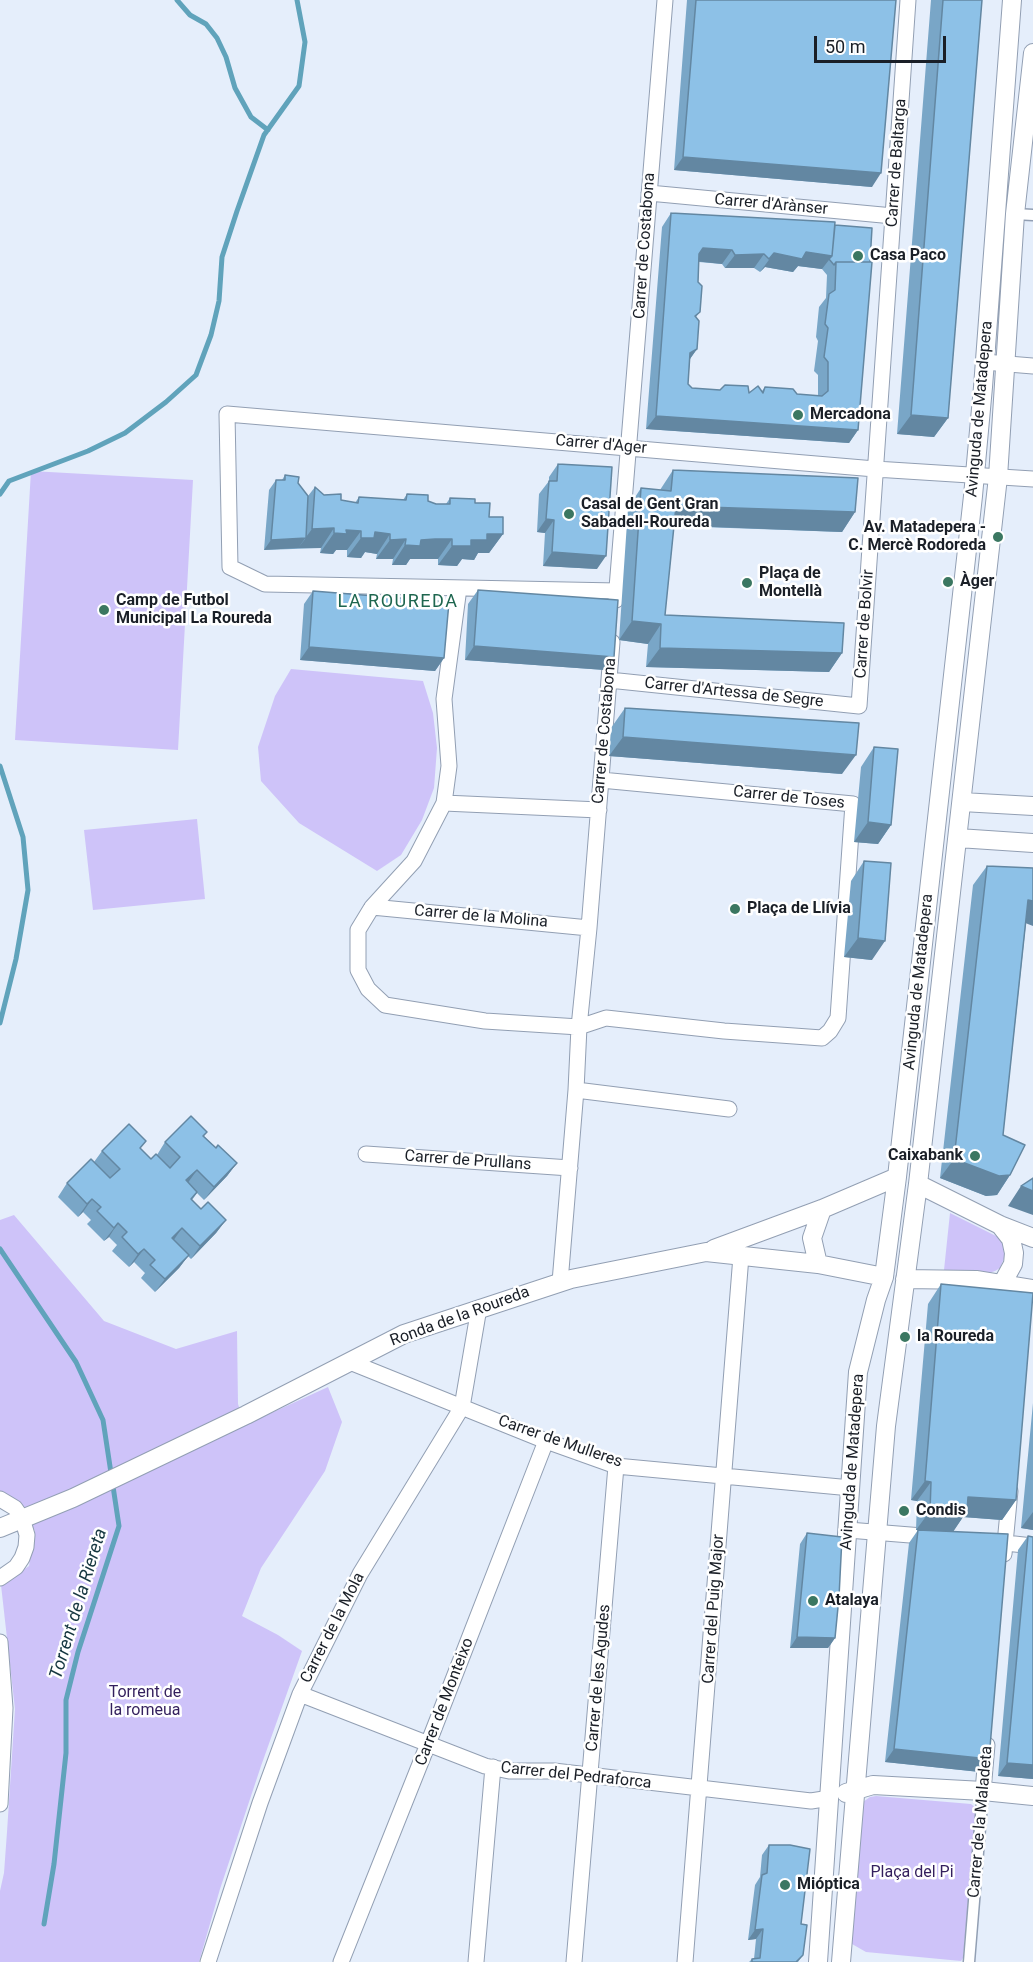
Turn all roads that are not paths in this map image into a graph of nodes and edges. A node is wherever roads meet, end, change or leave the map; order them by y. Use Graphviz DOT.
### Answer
graph roads {
  1 [pos="665,0"];
  2 [pos="908,0"];
  3 [pos="1012,0"];
  4 [pos="1033,53"];
  5 [pos="649,193"];
  6 [pos="1024,215"];
  7 [pos="893,216"];
  8 [pos="984,362"];
  9 [pos="1006,365"];
  10 [pos="1033,366"];
  11 [pos="629,447"];
  12 [pos="875,469"];
  13 [pos="975,476"];
  14 [pos="998,477"];
  15 [pos="1033,479"];
  16 [pos="459,588"];
  17 [pos="617,591"];
  18 [pos="609,680"];
  19 [pos="859,706"];
  20 [pos="601,780"];
  21 [pos="962,802"];
  22 [pos="444,803"];
  23 [pos="1033,806"];
  24 [pos="599,810"];
  25 [pos="958,838"];
  26 [pos="1033,843"];
  27 [pos="372,907"];
  28 [pos="589,928"];
  29 [pos="579,1027"];
  30 [pos="576,1090"];
  31 [pos="729,1109"];
  32 [pos="366,1154"];
  33 [pos="570,1168"];
  34 [pos="897,1177"];
  35 [pos="918,1184"];
  36 [pos="822,1209"];
  37 [pos="1000,1225"];
  38 [pos="1033,1238"];
  39 [pos="706,1252"];
  40 [pos="741,1256"];
  41 [pos="818,1264"];
  42 [pos="884,1277"];
  43 [pos="906,1279"];
  44 [pos="560,1282"];
  45 [pos="1002,1284"];
  46 [pos="1029,1292"];
  47 [pos="479,1308"];
  48 [pos="350,1362"];
  49 [pos="462,1407"];
  50 [pos="546,1441"];
  51 [pos="616,1466"];
  52 [pos="1011,1473"];
  53 [pos="724,1475"];
  54 [pos="851,1488"];
  55 [pos="0,1499"];
  56 [pos="22,1518"];
  57 [pos="0,1528"];
  58 [pos="848,1530"];
  59 [pos="877,1533"];
  60 [pos="947,1538"];
  61 [pos="982,1541"];
  62 [pos="1005,1542"];
  63 [pos="1033,1546"];
  64 [pos="1003,1566"];
  65 [pos="0,1578"];
  66 [pos="0,1642"];
  67 [pos="300,1694"];
  68 [pos="988,1732"];
  69 [pos="428,1744"];
  70 [pos="493,1767"];
  71 [pos="591,1776"];
  72 [pos="700,1788"];
  73 [pos="856,1791"];
  74 [pos="983,1791"];
  75 [pos="1033,1796"];
  76 [pos="830,1798"];
  77 [pos="0,1804"];
  78 [pos="208,1962"];
  79 [pos="341,1962"];
  80 [pos="476,1962"];
  81 [pos="574,1962"];
  82 [pos="685,1962"];
  83 [pos="819,1962"];
  84 [pos="841,1962"];
  85 [pos="969,1962"];
  1 -- 5 [label="street, Carrer de Costabona"];
  2 -- 7 [label="street, Carrer de Baltarga"];
  3 -- 8 [label="street, Avinguda de Matadepera"];
  4 -- 6 [label="street, Avinguda de Matadepera"];
  5 -- 7 [label="street, Carrer d'Arànser"];
  5 -- 11 [label="street, Carrer de Costabona"];
  6 -- 9 [label="street, Avinguda de Matadepera"];
  7 -- 12 [label="street, Carrer de Baltarga"];
  8 -- 9 [label="street"];
  8 -- 13 [label="street, Avinguda de Matadepera"];
  9 -- 10 [label="street"];
  9 -- 14 [label="street, Avinguda de Matadepera"];
  11 -- 12 [label="street, Carrer d'Ager"];
  11 -- 16 [label="street, Carrer d'Ager"];
  11 -- 17 [label="street, Carrer de Costabona"];
  12 -- 13 [label="street, Carrer d'Ager"];
  12 -- 19 [label="street, Carrer de Bolvir"];
  13 -- 14 [label="street, Carrer d'Ager"];
  13 -- 34 [label="street, Avinguda de Matadepera"];
  14 -- 15 [label="street, Carrer d'Ager"];
  14 -- 21 [label="street, Avinguda de Matadepera"];
  16 -- 17 [label="street"];
  16 -- 22 [label="street"];
  17 -- 18 [label="street, Carrer de Costabona"];
  18 -- 19 [label="street, Carrer d'Artessa de Segre"];
  18 -- 20 [label="street, Carrer de Costabona"];
  20 -- 24 [label="street, Carrer de Costabona"];
  20 -- 29 [label="street, Carrer de Toses"];
  21 -- 23 [label="street"];
  21 -- 25 [label="street, Avinguda de Matadepera"];
  22 -- 24 [label="street"];
  22 -- 27 [label="street"];
  24 -- 28 [label="street, Carrer de Costabona"];
  25 -- 26 [label="street"];
  25 -- 35 [label="street, Avinguda de Matadepera"];
  27 -- 28 [label="street, Carrer de la Molina"];
  27 -- 29 [label="street"];
  28 -- 29 [label="street, Carrer de Costabona"];
  29 -- 30 [label="street, Carrer de Costabona"];
  30 -- 31 [label="street"];
  30 -- 33 [label="street, Carrer de Costabona"];
  32 -- 33 [label="street, Carrer de Prullans"];
  33 -- 44 [label="street, Carrer de Costabona"];
  34 -- 35 [label="street"];
  34 -- 36 [label="street"];
  34 -- 42 [label="street, Avinguda de Matadepera"];
  35 -- 37 [label="street"];
  35 -- 43 [label="street, Avinguda de Matadepera"];
  36 -- 39 [label="street"];
  36 -- 41 [label="street"];
  37 -- 38 [label="street"];
  37 -- 45 [label="street"];
  39 -- 40 [label="street, Ronda de la Roureda"];
  39 -- 44 [label="street, Ronda de la Roureda"];
  40 -- 41 [label="street, Ronda de la Roureda"];
  40 -- 53 [label="street, Carrer del Puig Major"];
  41 -- 42 [label="street, Ronda de la Roureda"];
  42 -- 43 [label="street"];
  42 -- 54 [label="street, Avinguda de Matadepera"];
  43 -- 45 [label="street"];
  43 -- 59 [label="street, Avinguda de Matadepera"];
  44 -- 47 [label="street, Ronda de la Roureda"];
  45 -- 46 [label="street"];
  47 -- 48 [label="street, Ronda de la Roureda"];
  47 -- 49 [label="street, Carrer de la Mola"];
  48 -- 49 [label="street, Carrer de Mulleres"];
  48 -- 56 [label="street, Ronda de la Roureda"];
  49 -- 50 [label="street, Carrer de Mulleres"];
  49 -- 67 [label="street, Carrer de la Mola"];
  50 -- 51 [label="street, Carrer de Mulleres"];
  50 -- 69 [label="street, Carrer de Monteixo"];
  51 -- 53 [label="street, Carrer de Mulleres"];
  51 -- 71 [label="street, Carrer de les Agudes"];
  52 -- 62 [label="street"];
  53 -- 54 [label="street, Carrer de Mulleres"];
  53 -- 72 [label="street, Carrer del Puig Major"];
  54 -- 58 [label="street, Avinguda de Matadepera"];
  55 -- 56 [label="street"];
  56 -- 57 [label="street, Ronda de la Roureda"];
  56 -- 65 [label="street"];
  58 -- 59 [label="street"];
  58 -- 76 [label="street, Avinguda de Matadepera"];
  59 -- 60 [label="street"];
  59 -- 73 [label="street, Avinguda de Matadepera"];
  61 -- 62 [label="street"];
  62 -- 63 [label="street"];
  62 -- 64 [label="street"];
  66 -- 77 [label="street"];
  67 -- 69 [label="street, Carrer del Pedraforca"];
  67 -- 78 [label="street, Carrer de la Mola"];
  68 -- 74 [label="street, Carrer de la Maladeta"];
  69 -- 70 [label="street, Carrer del Pedraforca"];
  69 -- 79 [label="street, Carrer de Monteixo"];
  70 -- 71 [label="street, Carrer del Pedraforca"];
  70 -- 80 [label="street"];
  71 -- 72 [label="street, Carrer del Pedraforca"];
  71 -- 81 [label="street, Carrer de les Agudes"];
  72 -- 76 [label="street, Carrer del Pedraforca"];
  72 -- 82 [label="street, Carrer del Puig Major"];
  73 -- 74 [label="street"];
  73 -- 76 [label="street"];
  73 -- 84 [label="street, Avinguda de Matadepera"];
  74 -- 75 [label="street"];
  74 -- 85 [label="street, Carrer de la Maladeta"];
  76 -- 83 [label="street, Avinguda de Matadepera"];
}
